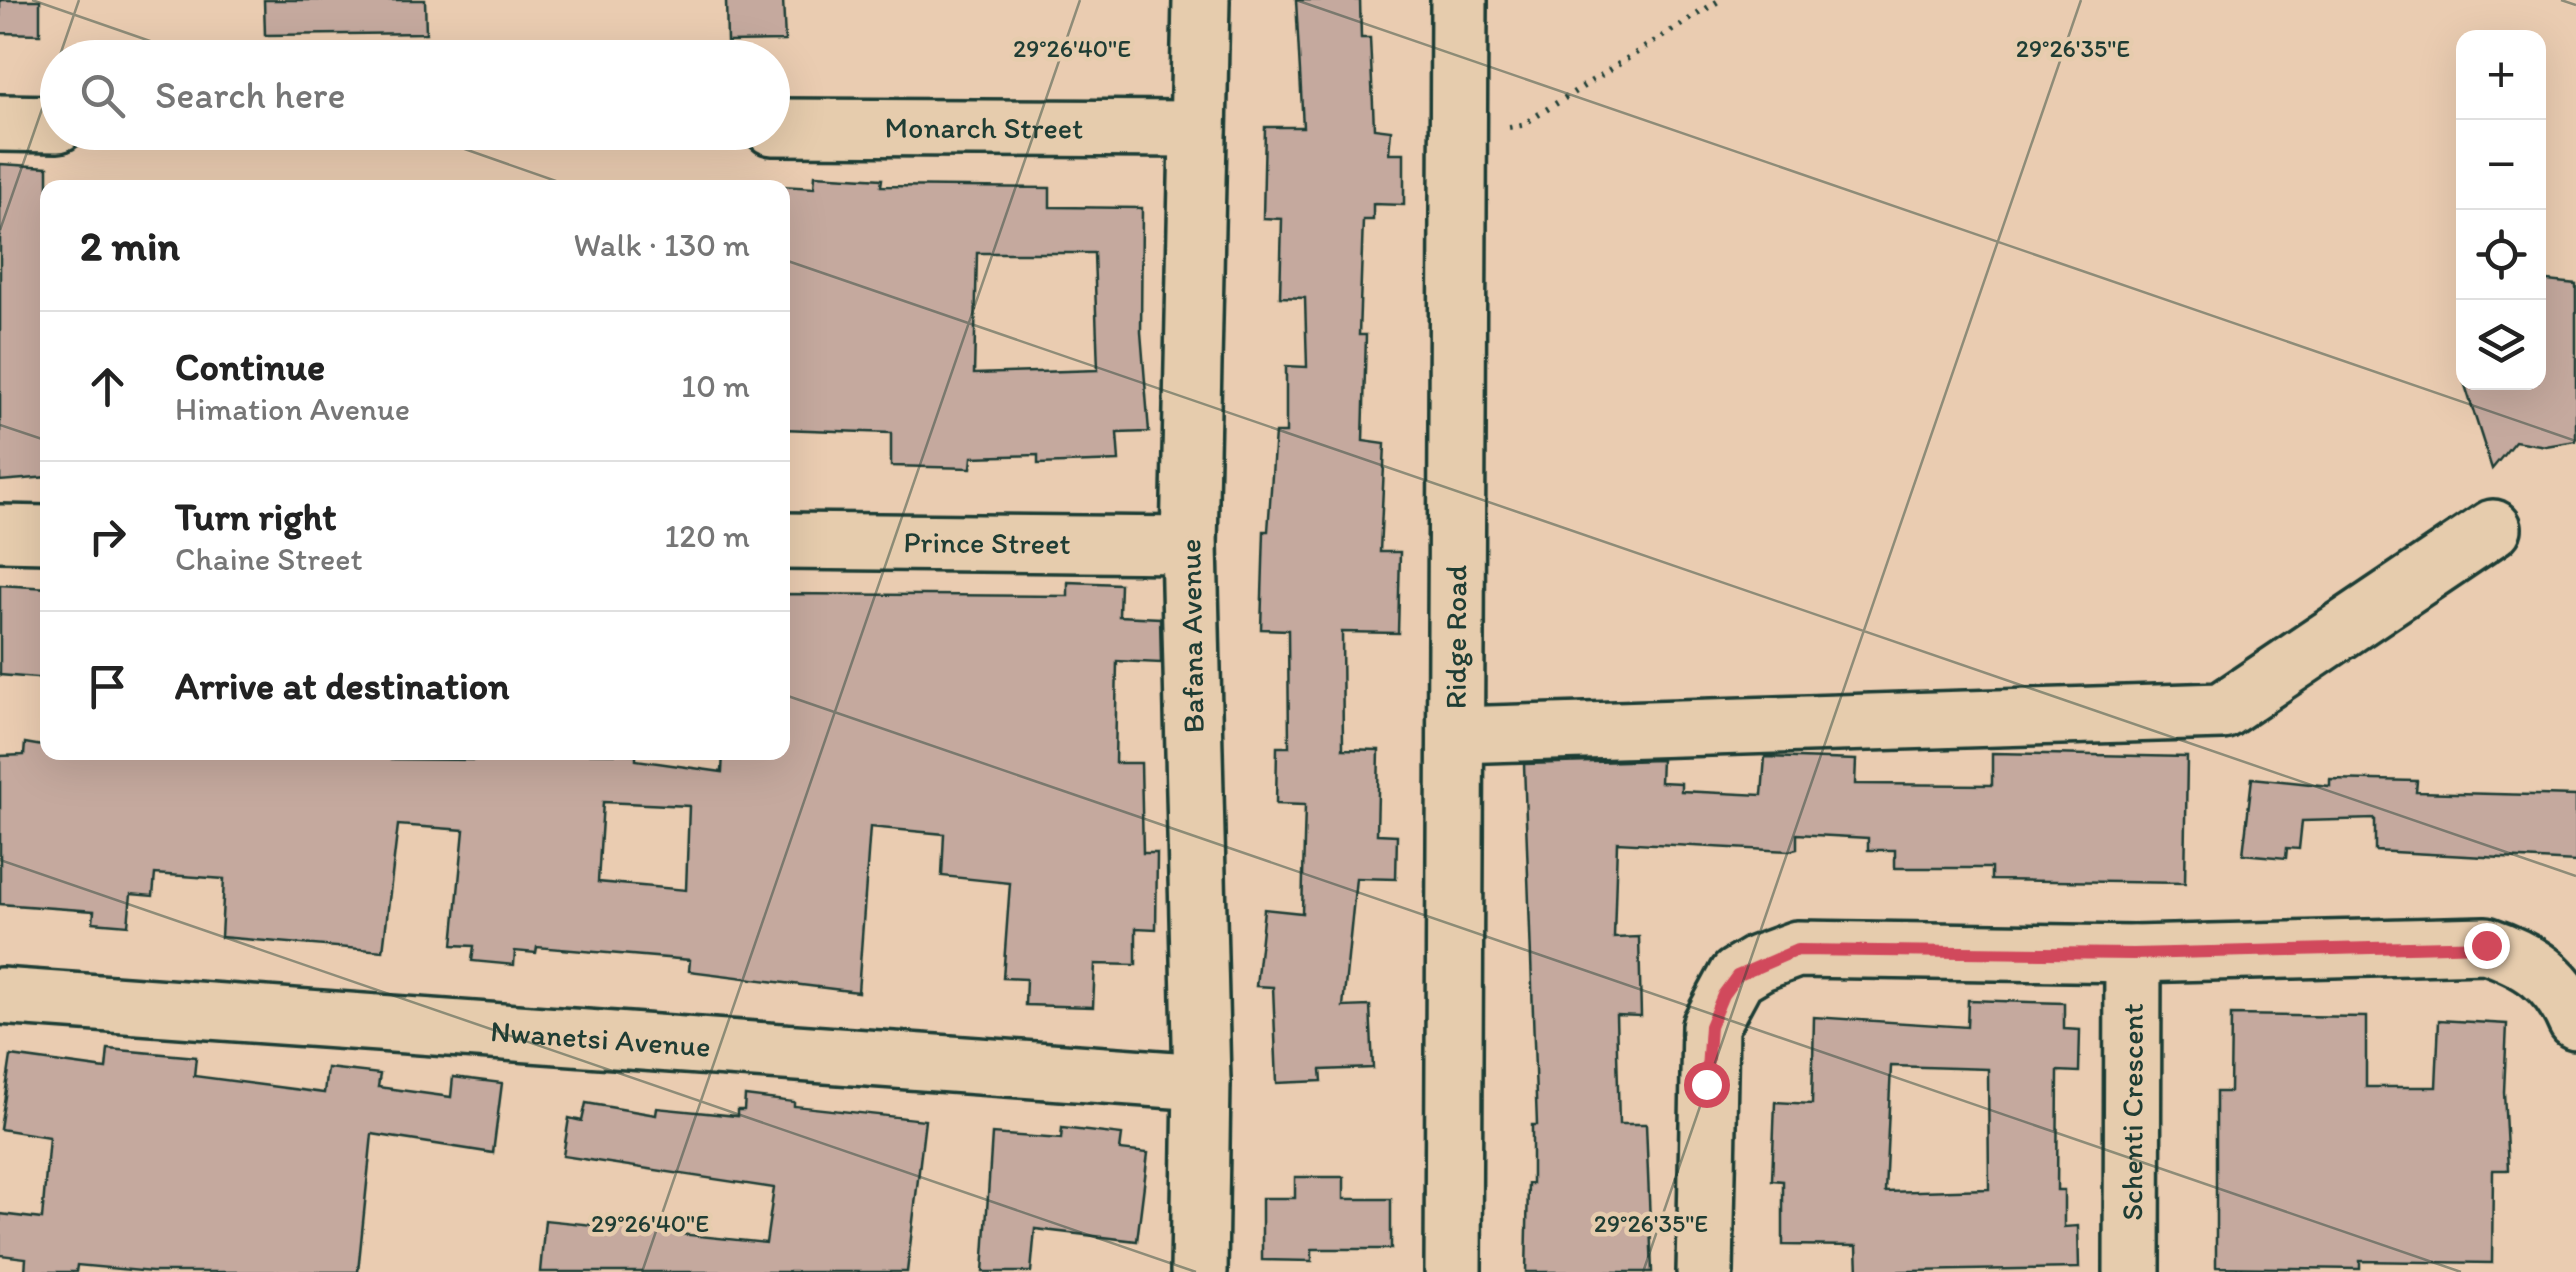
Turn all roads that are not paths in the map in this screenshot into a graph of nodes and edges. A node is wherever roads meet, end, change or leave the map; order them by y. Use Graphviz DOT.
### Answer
graph roads {
  1 [pos="1201,0"];
  2 [pos="1459,0"];
  3 [pos="0,123"];
  4 [pos="40,124"];
  5 [pos="790,127"];
  6 [pos="1198,129"];
  7 [pos="2493,528"];
  8 [pos="0,533"];
  9 [pos="40,534"];
  10 [pos="790,541"];
  11 [pos="1189,545"];
  12 [pos="1456,736"];
  13 [pos="2133,954"];
  14 [pos="0,996"];
  15 [pos="2576,1022"];
  16 [pos="1202,1082"];
  17 [pos="1199,1272"];
  18 [pos="1453,1272"];
  19 [pos="1705,1272"];
  20 [pos="2132,1272"];
  1 -- 6 [label="street, Bafana Avenue"];
  2 -- 12 [label="street, Ridge Road"];
  3 -- 4 [label="street"];
  5 -- 6 [label="street, Monarch Street"];
  6 -- 11 [label="street, Bafana Avenue"];
  7 -- 12 [label="street"];
  8 -- 9 [label="street"];
  10 -- 11 [label="street, Prince Street"];
  11 -- 16 [label="street, Bafana Avenue"];
  12 -- 18 [label="street, Ridge Road"];
  13 -- 15 [label="street"];
  13 -- 19 [label="street"];
  13 -- 20 [label="street, Schenti Crescent"];
  14 -- 16 [label="street, Nwanetsi Avenue"];
  16 -- 17 [label="street, Bafana Avenue"];
}
